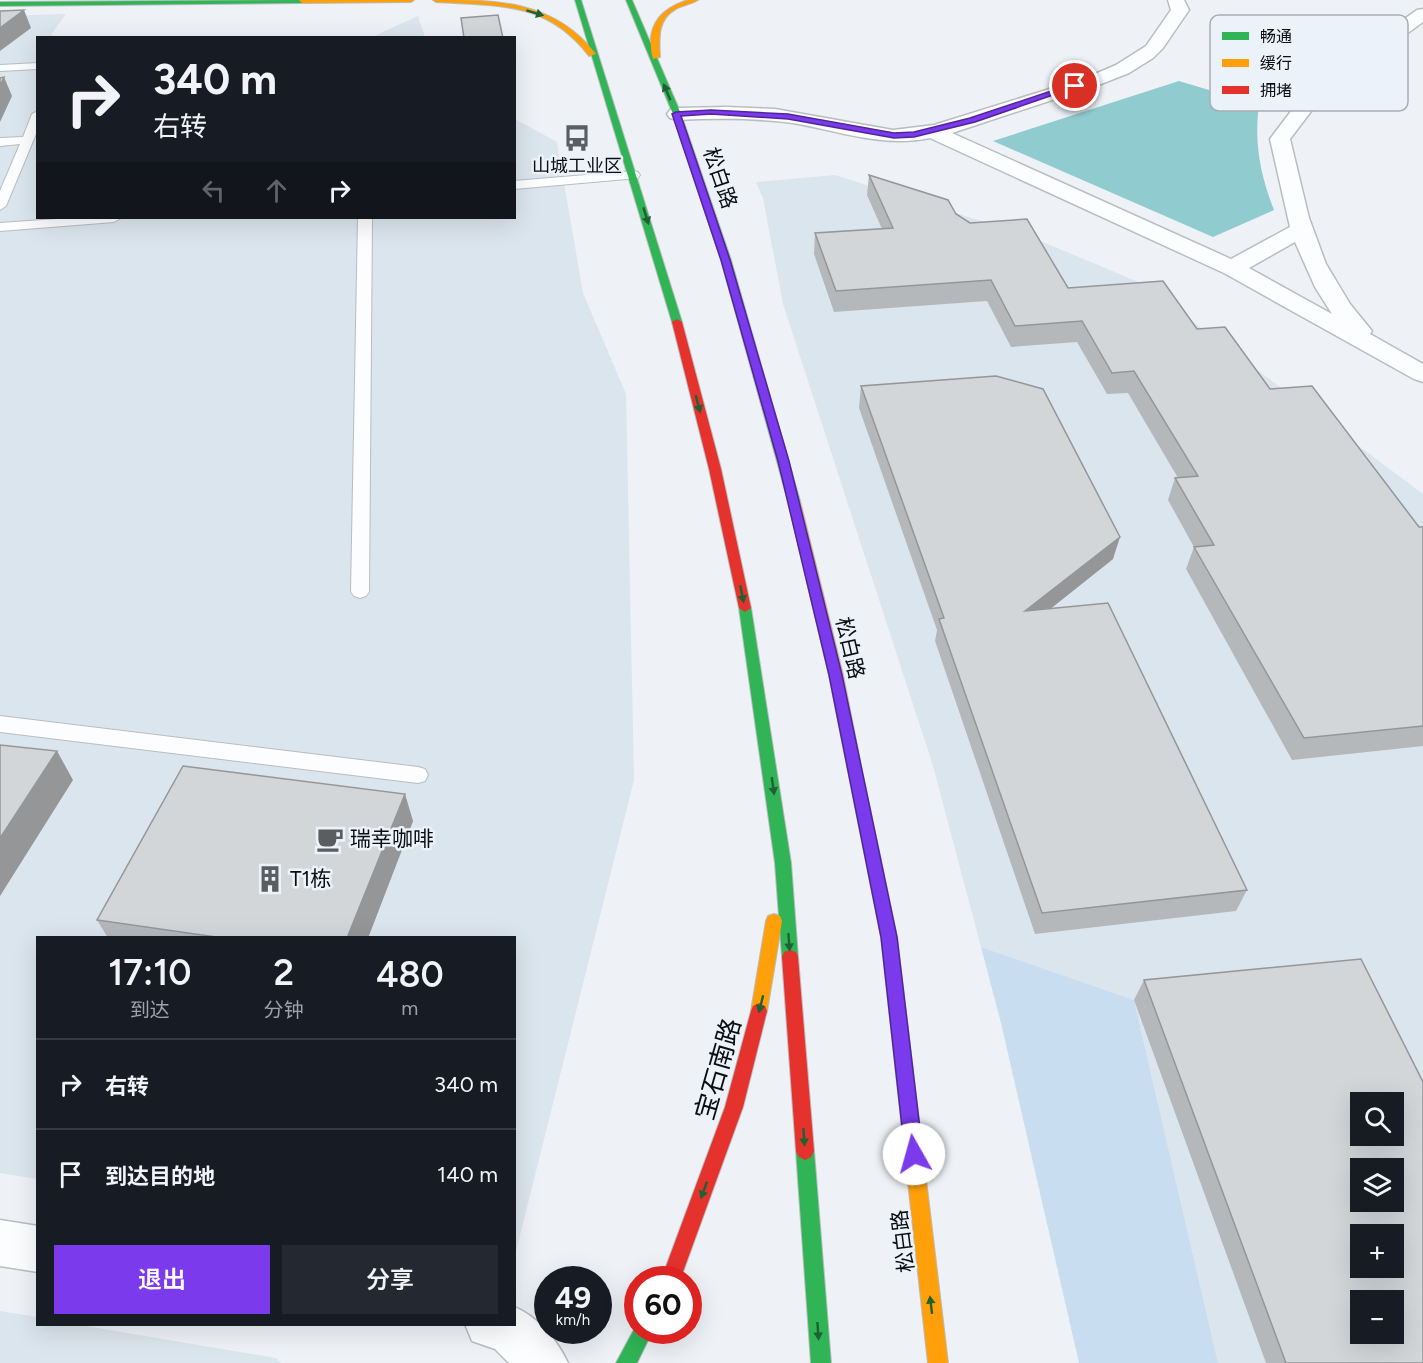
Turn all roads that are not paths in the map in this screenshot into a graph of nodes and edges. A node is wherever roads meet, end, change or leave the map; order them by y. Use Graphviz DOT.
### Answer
graph roads {
  1 [pos="411,0"];
  2 [pos="436,0"];
  3 [pos="578,0"];
  4 [pos="629,0"];
  5 [pos="695,0"];
  6 [pos="1176,0"];
  7 [pos="0,4"];
  8 [pos="1423,14"];
  9 [pos="1408,25"];
  10 [pos="597,61"];
  11 [pos="656,65"];
  12 [pos="36,66"];
  13 [pos="0,68"];
  14 [pos="1301,111"];
  15 [pos="676,114"];
  16 [pos="36,119"];
  17 [pos="930,130"];
  18 [pos="27,140"];
  19 [pos="0,142"];
  20 [pos="634,175"];
  21 [pos="516,185"];
  22 [pos="0,206"];
  23 [pos="101,219"];
  24 [pos="365,219"];
  25 [pos="0,227"];
  26 [pos="1302,229"];
  27 [pos="1232,268"];
  28 [pos="1379,350"];
  29 [pos="1423,374"];
  30 [pos="360,592"];
  31 [pos="0,724"];
  32 [pos="418,775"];
  33 [pos="783,863"];
  34 [pos="0,1243"];
  35 [pos="36,1249"];
  36 [pos="675,1266"];
  37 [pos="498,1326"];
  38 [pos="636,1344"];
  39 [pos="543,1363"];
  40 [pos="626,1363"];
  41 [pos="821,1363"];
  42 [pos="938,1363"];
  1 -- 7 [label="main road"];
  2 -- 10 [label="main road, one-way"];
  3 -- 10 [label="main road"];
  4 -- 11 [label="main road, 松白路"];
  5 -- 11 [label="main road"];
  6 -- 17 [label="street"];
  8 -- 9 [label="street"];
  10 -- 20 [label="main road"];
  15 -- 11 [label="main road, 松白路, one-way"];
  12 -- 13 [label="lane"];
  14 -- 26 [label="street"];
  15 -- 17 [label="street"];
  42 -- 15 [label="main road, 松白路, one-way"];
  16 -- 18 [label="lane"];
  17 -- 27 [label="street"];
  18 -- 19 [label="lane"];
  18 -- 22 [label="lane"];
  20 -- 21 [label="lane"];
  20 -- 33 [label="main road, one-way"];
  23 -- 25 [label="lane"];
  24 -- 30 [label="lane"];
  26 -- 27 [label="street"];
  26 -- 28 [label="street"];
  27 -- 28 [label="street"];
  28 -- 29 [label="street"];
  31 -- 32 [label="lane"];
  33 -- 36 [label="main road, 宝石南路, one-way"];
  33 -- 41 [label="main road, one-way"];
  34 -- 35 [label="street"];
  37 -- 39 [label="street"];
  38 -- 40 [label="main road"];
}
